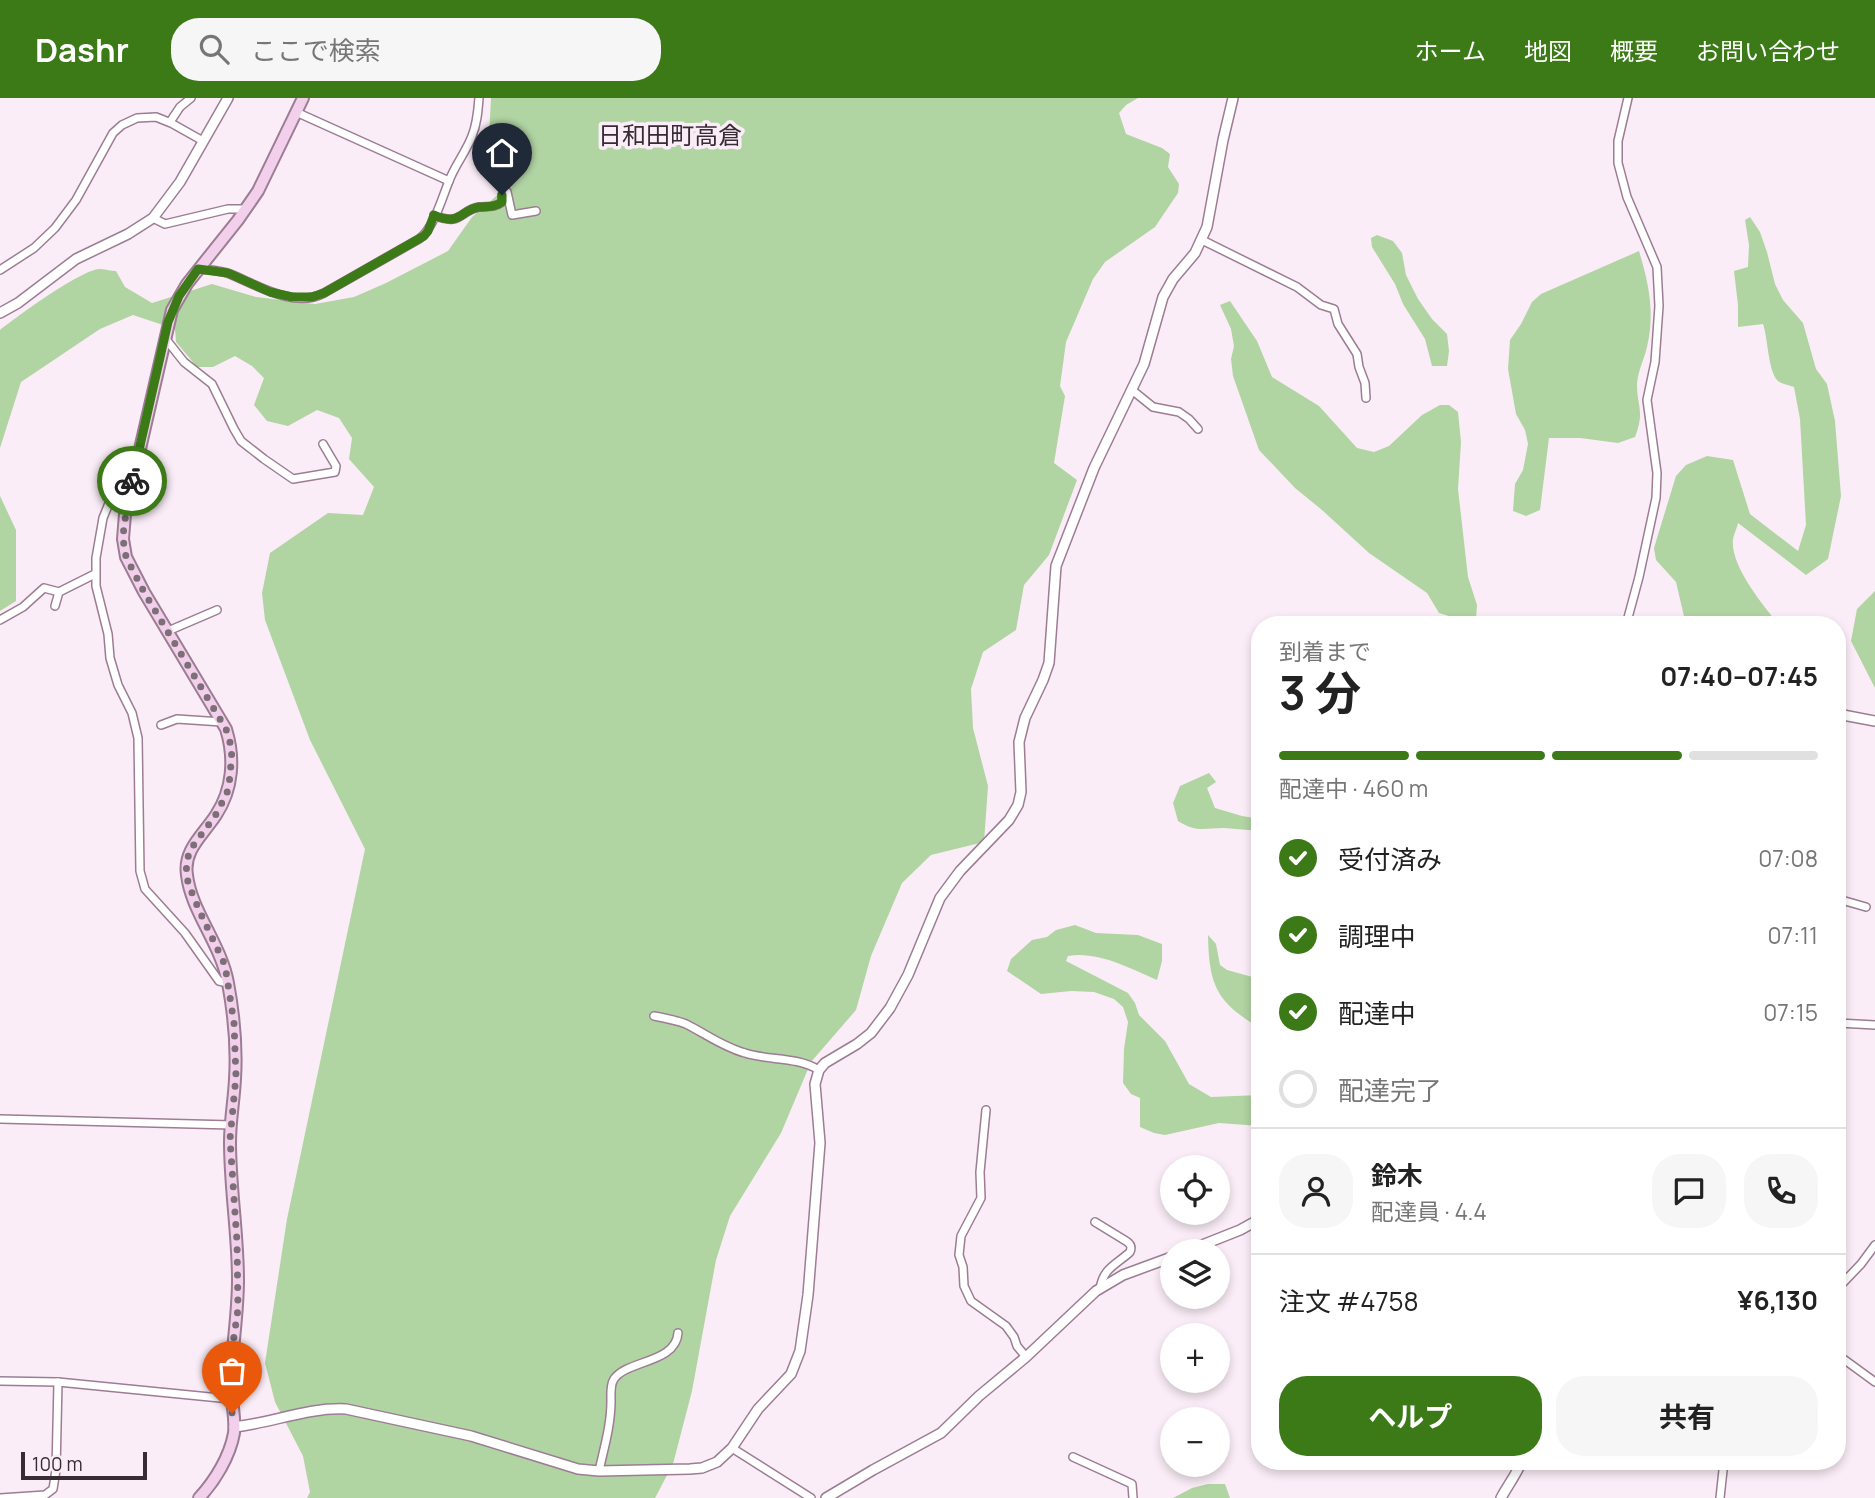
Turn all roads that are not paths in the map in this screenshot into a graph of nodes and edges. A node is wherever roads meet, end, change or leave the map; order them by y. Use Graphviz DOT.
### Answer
graph roads {
  1 [pos="191,98"];
  2 [pos="228,98"];
  3 [pos="303,98"];
  4 [pos="479,98"];
  5 [pos="1233,98"];
  6 [pos="1628,98"];
  7 [pos="296,112"];
  8 [pos="170,122"];
  9 [pos="203,141"];
  10 [pos="449,181"];
  11 [pos="245,209"];
  12 [pos="536,211"];
  13 [pos="434,215"];
  14 [pos="153,218"];
  15 [pos="1202,240"];
  16 [pos="198,269"];
  17 [pos="0,270"];
  18 [pos="0,313"];
  19 [pos="164,337"];
  20 [pos="1132,390"];
  21 [pos="1366,398"];
  22 [pos="1198,429"];
  23 [pos="323,444"];
  24 [pos="130,489"];
  25 [pos="95,574"];
  26 [pos="59,592"];
  27 [pos="55,606"];
  28 [pos="217,610"];
  29 [pos="1628,616"];
  30 [pos="0,620"];
  31 [pos="168,632"];
  32 [pos="1846,716"];
  33 [pos="1875,721"];
  34 [pos="222,722"];
  35 [pos="161,725"];
  36 [pos="1846,901"];
  37 [pos="1866,907"];
  38 [pos="228,983"];
  39 [pos="654,1016"];
  40 [pos="1846,1023"];
  41 [pos="1875,1025"];
  42 [pos="819,1070"];
  43 [pos="986,1110"];
  44 [pos="0,1119"];
  45 [pos="232,1125"];
  46 [pos="1095,1222"];
  47 [pos="1251,1224"];
  48 [pos="1217,1239"];
  49 [pos="1875,1245"];
  50 [pos="1160,1261"];
  51 [pos="1846,1280"];
  52 [pos="1100,1289"];
  53 [pos="678,1333"];
  54 [pos="1026,1357"];
  55 [pos="1846,1361"];
  56 [pos="0,1381"];
  57 [pos="58,1382"];
  58 [pos="1875,1382"];
  59 [pos="230,1399"];
  60 [pos="234,1427"];
  61 [pos="732,1448"];
  62 [pos="1073,1457"];
  63 [pos="1518,1470"];
  64 [pos="1723,1470"];
  65 [pos="599,1471"];
  66 [pos="0,1498"];
  67 [pos="199,1498"];
  68 [pos="811,1498"];
  69 [pos="826,1498"];
  70 [pos="1133,1498"];
  71 [pos="1501,1498"];
  72 [pos="1720,1498"];
  1 -- 8 [label="street"];
  2 -- 9 [label="street"];
  3 -- 7 [label="main road"];
  4 -- 10 [label="street"];
  5 -- 15 [label="street"];
  6 -- 29 [label="street"];
  7 -- 10 [label="street"];
  7 -- 11 [label="main road"];
  8 -- 9 [label="street"];
  8 -- 17 [label="street"];
  9 -- 14 [label="street"];
  10 -- 13 [label="street"];
  11 -- 14 [label="street"];
  11 -- 16 [label="main road"];
  12 -- 13 [label="street"];
  13 -- 16 [label="street"];
  14 -- 18 [label="street"];
  15 -- 20 [label="street"];
  15 -- 21 [label="street"];
  16 -- 19 [label="main road"];
  19 -- 23 [label="street"];
  19 -- 24 [label="main road"];
  20 -- 22 [label="street"];
  20 -- 42 [label="street"];
  24 -- 25 [label="street"];
  24 -- 31 [label="main road"];
  25 -- 26 [label="street"];
  25 -- 38 [label="street"];
  26 -- 27 [label="street"];
  26 -- 30 [label="street"];
  28 -- 31 [label="street"];
  31 -- 34 [label="main road"];
  32 -- 33 [label="street"];
  34 -- 35 [label="street"];
  34 -- 38 [label="main road"];
  36 -- 37 [label="street"];
  38 -- 45 [label="main road"];
  39 -- 42 [label="street"];
  40 -- 41 [label="street"];
  42 -- 61 [label="street"];
  43 -- 54 [label="street"];
  44 -- 45 [label="street"];
  45 -- 59 [label="main road"];
  46 -- 52 [label="street"];
  47 -- 48 [label="street"];
  49 -- 51 [label="street"];
  50 -- 52 [label="street"];
  52 -- 54 [label="street"];
  53 -- 65 [label="street"];
  54 -- 69 [label="street"];
  55 -- 58 [label="street"];
  56 -- 57 [label="street"];
  57 -- 59 [label="street"];
  57 -- 66 [label="street"];
  59 -- 60 [label="main road"];
  60 -- 65 [label="street"];
  60 -- 67 [label="main road"];
  61 -- 65 [label="street"];
  61 -- 68 [label="street"];
  62 -- 70 [label="street"];
  63 -- 71 [label="street"];
  64 -- 72 [label="street"];
}
